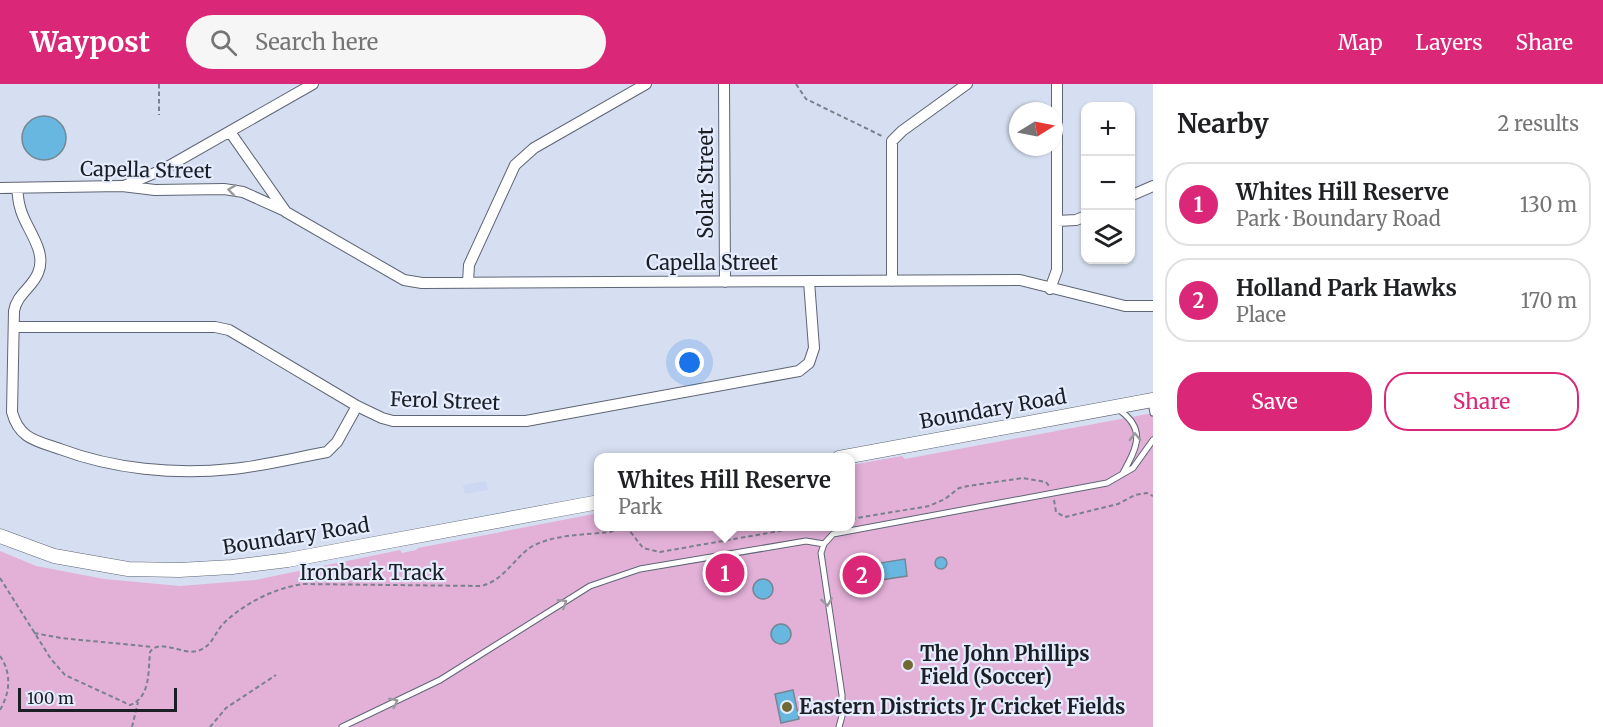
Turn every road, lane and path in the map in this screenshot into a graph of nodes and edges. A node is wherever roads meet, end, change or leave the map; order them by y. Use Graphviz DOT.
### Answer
graph roads {
  1 [pos="159,84"];
  2 [pos="313,84"];
  3 [pos="646,84"];
  4 [pos="724,84"];
  5 [pos="796,84"];
  6 [pos="967,84"];
  7 [pos="1057,84"];
  8 [pos="159,115"];
  9 [pos="230,132"];
  10 [pos="892,141"];
  11 [pos="122,186"];
  12 [pos="1153,186"];
  13 [pos="0,188"];
  14 [pos="17,188"];
  15 [pos="1135,194"];
  16 [pos="286,212"];
  17 [pos="1081,218"];
  18 [pos="1057,221"];
  19 [pos="809,281"];
  20 [pos="892,281"];
  21 [pos="468,282"];
  22 [pos="725,282"];
  23 [pos="1050,289"];
  24 [pos="1153,306"];
  25 [pos="14,327"];
  26 [pos="1152,404"];
  27 [pos="357,406"];
  28 [pos="1114,407"];
  29 [pos="1153,440"];
  30 [pos="855,455"];
  31 [pos="1122,474"];
  32 [pos="594,503"];
  33 [pos="855,530"];
  34 [pos="613,531"];
  35 [pos="630,531"];
  36 [pos="780,531"];
  37 [pos="849,531"];
  38 [pos="0,536"];
  39 [pos="824,544"];
  40 [pos="0,578"];
  41 [pos="34,633"];
  42 [pos="153,647"];
  43 [pos="0,657"];
  44 [pos="276,675"];
  45 [pos="138,702"];
  46 [pos="0,710"];
  47 [pos="132,727"];
  48 [pos="210,727"];
  49 [pos="342,727"];
  50 [pos="839,727"];
  1 -- 8 [label="path"];
  2 -- 9 [label="street"];
  3 -- 21 [label="street"];
  4 -- 22 [label="street, Solar Street"];
  5 -- 10 [label="path"];
  6 -- 10 [label="street"];
  7 -- 18 [label="street"];
  9 -- 11 [label="street"];
  9 -- 16 [label="street, Capella Street"];
  10 -- 20 [label="street"];
  11 -- 14 [label="street, Capella Street"];
  16 -- 11 [label="street, Capella Street, one-way"];
  12 -- 15 [label="street"];
  13 -- 14 [label="street, Capella Street"];
  14 -- 25 [label="street"];
  16 -- 21 [label="street, Capella Street"];
  17 -- 18 [label="street"];
  18 -- 23 [label="street"];
  19 -- 20 [label="street, Capella Street"];
  19 -- 22 [label="street, Capella Street"];
  19 -- 27 [label="street, Ferol Street"];
  20 -- 23 [label="street, Capella Street"];
  21 -- 22 [label="street, Capella Street"];
  23 -- 24 [label="street, Capella Street"];
  25 -- 27 [label="street, Ferol Street"];
  25 -- 27 [label="street"];
  26 -- 28 [label="main road, Boundary Road"];
  28 -- 30 [label="main road, Boundary Road"];
  31 -- 28 [label="lane, one-way"];
  29 -- 31 [label="lane"];
  31 -- 33 [label="lane"];
  32 -- 38 [label="main road, Boundary Road"];
  34 -- 42 [label="path, Ironbark Track"];
  35 -- 36 [label="path, Ironbark Track"];
  37 -- 39 [label="lane"];
  49 -- 39 [label="lane, one-way"];
  39 -- 50 [label="lane, one-way"];
  40 -- 41 [label="path"];
  41 -- 42 [label="path"];
  41 -- 45 [label="path"];
  42 -- 45 [label="path"];
  43 -- 46 [label="path"];
  44 -- 48 [label="path"];
  45 -- 47 [label="path"];
}
